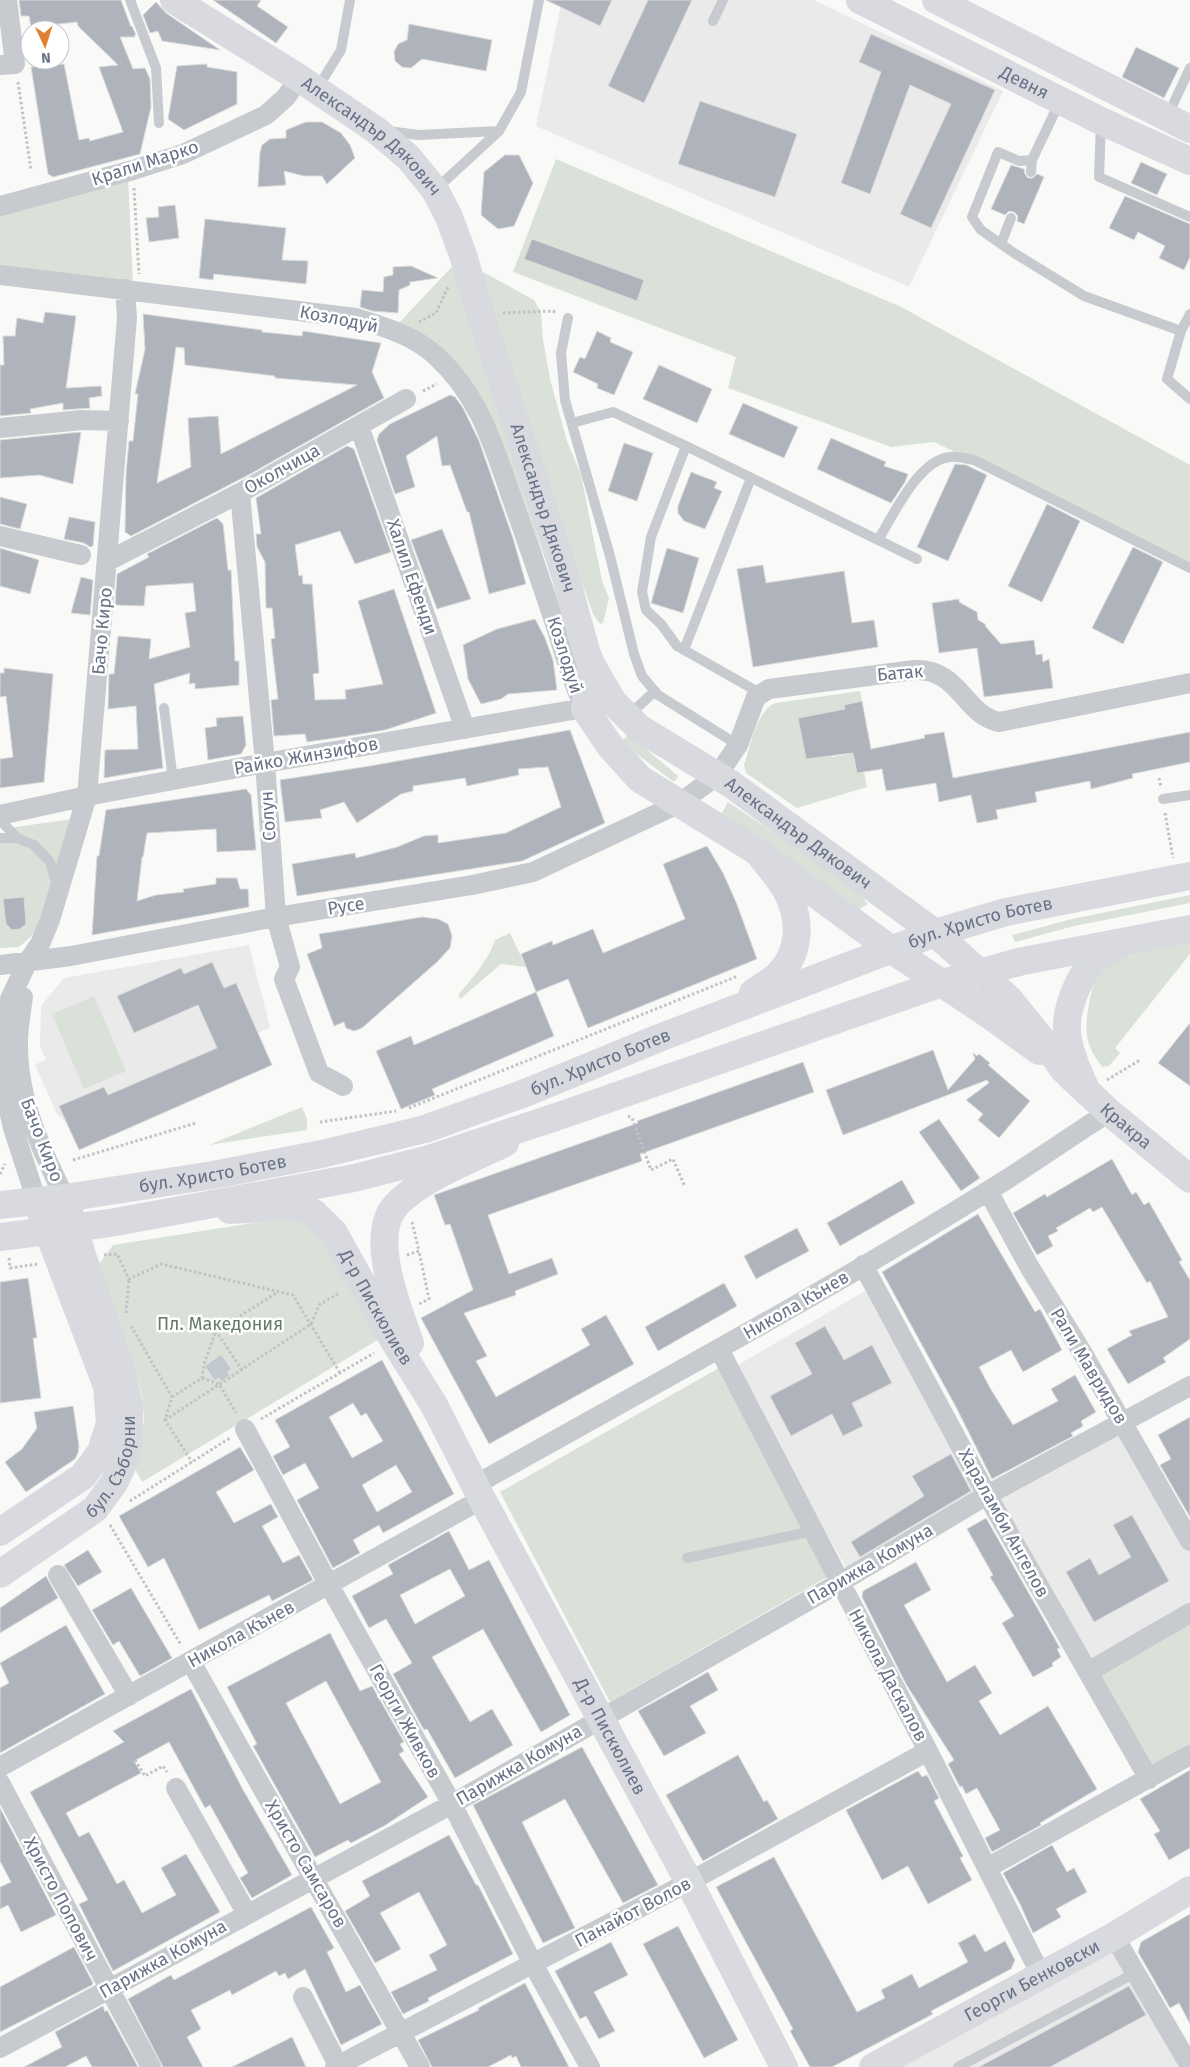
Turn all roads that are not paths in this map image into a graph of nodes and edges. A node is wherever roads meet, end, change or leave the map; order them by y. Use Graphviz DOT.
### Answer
graph roads {
  1 [pos="7,0"];
  2 [pos="130,0"];
  3 [pos="174,0"];
  4 [pos="350,0"];
  5 [pos="539,0"];
  6 [pos="723,0"];
  7 [pos="860,0"];
  8 [pos="936,0"];
  9 [pos="713,21"];
  10 [pos="7,64"];
  11 [pos="1190,68"];
  12 [pos="308,83"];
  13 [pos="1060,100"];
  14 [pos="1100,121"];
  15 [pos="1178,123"];
  16 [pos="158,124"];
  17 [pos="376,130"];
  18 [pos="499,131"];
  19 [pos="1032,160"];
  20 [pos="1190,162"];
  21 [pos="1031,172"];
  22 [pos="435,190"];
  23 [pos="0,206"];
  24 [pos="1190,217"];
  25 [pos="1011,218"];
  26 [pos="1001,244"];
  27 [pos="0,275"];
  28 [pos="132,290"];
  29 [pos="1190,314"];
  30 [pos="568,318"];
  31 [pos="1182,331"];
  32 [pos="406,399"];
  33 [pos="1190,400"];
  34 [pos="119,421"];
  35 [pos="572,423"];
  36 [pos="360,426"];
  37 [pos="0,428"];
  38 [pos="686,446"];
  39 [pos="751,478"];
  40 [pos="240,492"];
  41 [pos="0,536"];
  42 [pos="878,540"];
  43 [pos="81,556"];
  44 [pos="917,560"];
  45 [pos="108,561"];
  46 [pos="1190,568"];
  47 [pos="684,650"];
  48 [pos="591,664"];
  49 [pos="1190,683"];
  50 [pos="655,690"];
  51 [pos="760,693"];
  52 [pos="164,708"];
  53 [pos="584,709"];
  54 [pos="620,709"];
  55 [pos="465,729"];
  56 [pos="738,745"];
  57 [pos="265,763"];
  58 [pos="182,774"];
  59 [pos="717,776"];
  60 [pos="1190,795"];
  61 [pos="87,796"];
  62 [pos="1163,800"];
  63 [pos="678,804"];
  64 [pos="0,815"];
  65 [pos="0,820"];
  66 [pos="0,838"];
  67 [pos="17,838"];
  68 [pos="758,852"];
  69 [pos="1183,877"];
  70 [pos="58,891"];
  71 [pos="276,917"];
  72 [pos="1190,929"];
  73 [pos="935,933"];
  74 [pos="1127,941"];
  75 [pos="892,950"];
  76 [pos="27,963"];
  77 [pos="0,965"];
  78 [pos="978,972"];
  79 [pos="942,983"];
  80 [pos="727,1011"];
  81 [pos="1064,1070"];
  82 [pos="342,1086"];
  83 [pos="1087,1092"];
  84 [pos="1109,1112"];
  85 [pos="556,1117"];
  86 [pos="1190,1180"];
  87 [pos="988,1191"];
  88 [pos="65,1198"];
  89 [pos="37,1202"];
  90 [pos="0,1205"];
  91 [pos="159,1214"];
  92 [pos="61,1229"];
  93 [pos="3,1236"];
  94 [pos="71,1260"];
  95 [pos="863,1266"];
  96 [pos="718,1350"];
  97 [pos="1190,1386"];
  98 [pos="434,1405"];
  99 [pos="1123,1423"];
  100 [pos="245,1429"];
  101 [pos="479,1492"];
  102 [pos="987,1495"];
  103 [pos="813,1531"];
  104 [pos="0,1532"];
  105 [pos="1190,1541"];
  106 [pos="687,1558"];
  107 [pos="0,1574"];
  108 [pos="58,1574"];
  109 [pos="839,1583"];
  110 [pos="329,1585"];
  111 [pos="1190,1613"];
  112 [pos="191,1662"];
  113 [pos="1088,1672"];
  114 [pos="129,1696"];
  115 [pos="601,1719"];
  116 [pos="928,1751"];
  117 [pos="1190,1755"];
  118 [pos="0,1767"];
  119 [pos="1149,1778"];
  120 [pos="0,1783"];
  121 [pos="176,1788"];
  122 [pos="452,1804"];
  123 [pos="987,1868"];
  124 [pos="315,1879"];
  125 [pos="689,1882"];
  126 [pos="1190,1890"];
  127 [pos="247,1914"];
  128 [pos="1114,1936"];
  129 [pos="534,1964"];
  130 [pos="1135,1973"];
  131 [pos="1041,1975"];
  132 [pos="109,1989"];
  133 [pos="303,1997"];
  134 [pos="402,2033"];
  135 [pos="0,2048"];
  136 [pos="337,2066"];
  137 [pos="876,2066"];
  138 [pos="1190,2066"];
  139 [pos="151,2067"];
  140 [pos="420,2067"];
  141 [pos="590,2067"];
  142 [pos="784,2067"];
  143 [pos="958,2067"];
  1 -- 10 [label="street"];
  2 -- 16 [label="lane"];
  3 -- 12 [label="street, Александър Дякович"];
  4 -- 12 [label="lane"];
  5 -- 18 [label="lane"];
  6 -- 9 [label="lane"];
  7 -- 13 [label="street, Девня"];
  8 -- 15 [label="street, Девня"];
  11 -- 15 [label="lane"];
  12 -- 17 [label="street, Александър Дякович"];
  12 -- 23 [label="street, Крали Марко"];
  13 -- 14 [label="street, Девня"];
  13 -- 19 [label="lane"];
  14 -- 20 [label="street, Девня"];
  14 -- 24 [label="lane"];
  17 -- 18 [label="lane"];
  17 -- 22 [label="street, Александър Дякович"];
  18 -- 22 [label="lane"];
  19 -- 21 [label="lane"];
  19 -- 26 [label="lane"];
  22 -- 48 [label="street, Александър Дякович"];
  25 -- 26 [label="lane"];
  26 -- 31 [label="lane"];
  27 -- 28 [label="street, Козлодуй"];
  28 -- 34 [label="street, Бачо Киро"];
  28 -- 53 [label="street, Козлодуй"];
  29 -- 31 [label="lane"];
  30 -- 35 [label="lane"];
  31 -- 33 [label="lane"];
  32 -- 36 [label="street, Околчица"];
  34 -- 37 [label="street"];
  34 -- 45 [label="street, Бачо Киро"];
  35 -- 38 [label="lane"];
  35 -- 50 [label="lane"];
  36 -- 40 [label="street, Околчица"];
  36 -- 55 [label="street, Халил Ефенди"];
  38 -- 39 [label="lane"];
  38 -- 47 [label="lane"];
  39 -- 42 [label="lane"];
  39 -- 47 [label="lane"];
  40 -- 45 [label="street, Околчица"];
  40 -- 57 [label="street, Солун"];
  41 -- 43 [label="street"];
  42 -- 44 [label="lane"];
  42 -- 46 [label="lane"];
  45 -- 61 [label="street, Бачо Киро"];
  47 -- 51 [label="lane"];
  48 -- 53 [label="street"];
  48 -- 54 [label="street, Александър Дякович"];
  49 -- 51 [label="street, Батак"];
  50 -- 54 [label="lane"];
  50 -- 56 [label="lane"];
  51 -- 56 [label="street"];
  52 -- 58 [label="lane"];
  53 -- 54 [label="street, Райко Жинзифов"];
  53 -- 55 [label="street, Райко Жинзифов"];
  53 -- 63 [label="street"];
  54 -- 59 [label="street, Александър Дякович"];
  55 -- 57 [label="street, Райко Жинзифов"];
  56 -- 59 [label="street"];
  57 -- 58 [label="street, Райко Жинзифов"];
  57 -- 71 [label="street, Солун"];
  58 -- 61 [label="street, Райко Жинзифов"];
  59 -- 63 [label="street"];
  59 -- 73 [label="street, Александър Дякович"];
  60 -- 62 [label="lane"];
  61 -- 64 [label="street, Райко Жинзифов"];
  61 -- 70 [label="street, Бачо Киро"];
  63 -- 68 [label="street"];
  63 -- 71 [label="street, Русе"];
  65 -- 67 [label="lane"];
  66 -- 67 [label="lane"];
  67 -- 70 [label="lane"];
  68 -- 75 [label="street"];
  68 -- 80 [label="street"];
  69 -- 73 [label="street, бул. Христо Ботев"];
  70 -- 76 [label="street, Бачо Киро"];
  71 -- 76 [label="street, Русе"];
  71 -- 82 [label="street, Солун"];
  72 -- 74 [label="street, бул. Христо Ботев"];
  73 -- 75 [label="street, бул. Христо Ботев"];
  73 -- 78 [label="street, Александър Дякович"];
  74 -- 78 [label="street, бул. Христо Ботев"];
  74 -- 83 [label="street"];
  75 -- 79 [label="street"];
  75 -- 80 [label="street, бул. Христо Ботев"];
  76 -- 77 [label="street, Русе"];
  76 -- 88 [label="street, Бачо Киро"];
  76 -- 89 [label="street, Бачо Киро"];
  78 -- 79 [label="street, бул. Христо Ботев"];
  78 -- 81 [label="street, Кракра"];
  79 -- 81 [label="street, Кракра"];
  79 -- 85 [label="street, бул. Христо Ботев"];
  80 -- 88 [label="street, бул. Христо Ботев"];
  81 -- 83 [label="street, Кракра"];
  83 -- 84 [label="street, Кракра"];
  84 -- 86 [label="street, Кракра"];
  84 -- 87 [label="street, Никола Кънев"];
  85 -- 91 [label="street, бул. Христо Ботев"];
  85 -- 98 [label="street, Д-р Пискюлиев"];
  87 -- 95 [label="street, Никола Кънев"];
  87 -- 99 [label="street, Рали Мавридов"];
  88 -- 89 [label="street, бул. Христо Ботев"];
  88 -- 92 [label="street, бул. Съборни"];
  89 -- 90 [label="street, бул. Христо Ботев"];
  89 -- 92 [label="street, бул. Съборни"];
  91 -- 92 [label="street, бул. Христо Ботев"];
  91 -- 98 [label="street, Д-р Пискюлиев"];
  92 -- 93 [label="street, бул. Христо Ботев"];
  92 -- 94 [label="street, бул. Съборни"];
  94 -- 104 [label="street, бул. Съборни"];
  94 -- 107 [label="street, бул. Съборни"];
  95 -- 96 [label="street, Никола Кънев"];
  95 -- 102 [label="street, Хараламби Ангелов"];
  96 -- 101 [label="street, Никола Кънев"];
  96 -- 103 [label="street, Никола Даскалов"];
  97 -- 99 [label="street, Парижка Комуна"];
  98 -- 101 [label="street, Д-р Пискюлиев"];
  99 -- 102 [label="street, Парижка Комуна"];
  99 -- 105 [label="street, Рали Мавридов"];
  100 -- 110 [label="street, Георги Живков"];
  101 -- 110 [label="street, Никола Кънев"];
  101 -- 115 [label="street, Д-р Пискюлиев"];
  102 -- 109 [label="street, Парижка Комуна"];
  102 -- 113 [label="street, Хараламби Ангелов"];
  103 -- 106 [label="lane"];
  103 -- 109 [label="street, Никола Даскалов"];
  108 -- 114 [label="street"];
  109 -- 115 [label="street, Парижка Комуна"];
  109 -- 116 [label="street, Никола Даскалов"];
  110 -- 112 [label="street, Никола Кънев"];
  110 -- 122 [label="street, Георги Живков"];
  111 -- 113 [label="street"];
  112 -- 114 [label="street, Никола Кънев"];
  112 -- 124 [label="street, Христо Самсаров"];
  113 -- 119 [label="street, Хараламби Ангелов"];
  114 -- 118 [label="street, Никола Кънев"];
  115 -- 122 [label="street, Парижка Комуна"];
  115 -- 125 [label="street, Д-р Пискюлиев"];
  116 -- 123 [label="street, Никола Даскалов"];
  116 -- 125 [label="street, Панайот Волов"];
  117 -- 119 [label="street"];
  119 -- 123 [label="street"];
  120 -- 132 [label="street, Христо Попович"];
  121 -- 127 [label="street"];
  122 -- 124 [label="street, Парижка Комуна"];
  122 -- 129 [label="street, Георги Живков"];
  123 -- 131 [label="street, Никола Даскалов"];
  124 -- 127 [label="street, Парижка Комуна"];
  124 -- 134 [label="street, Христо Самсаров"];
  125 -- 129 [label="street, Панайот Волов"];
  125 -- 142 [label="street, Д-р Пискюлиев"];
  126 -- 128 [label="street, Георги Бенковски"];
  127 -- 132 [label="street, Парижка Комуна"];
  128 -- 130 [label="street"];
  128 -- 131 [label="street, Георги Бенковски"];
  129 -- 134 [label="street, Панайот Волов"];
  129 -- 141 [label="street, Георги Живков"];
  130 -- 138 [label="street"];
  130 -- 143 [label="lane"];
  131 -- 137 [label="street, Георги Бенковски"];
  132 -- 135 [label="street, Парижка Комуна"];
  132 -- 139 [label="street, Христо Попович"];
  133 -- 136 [label="street"];
  134 -- 136 [label="street, Панайот Волов"];
  134 -- 140 [label="street, Христо Самсаров"];
}
